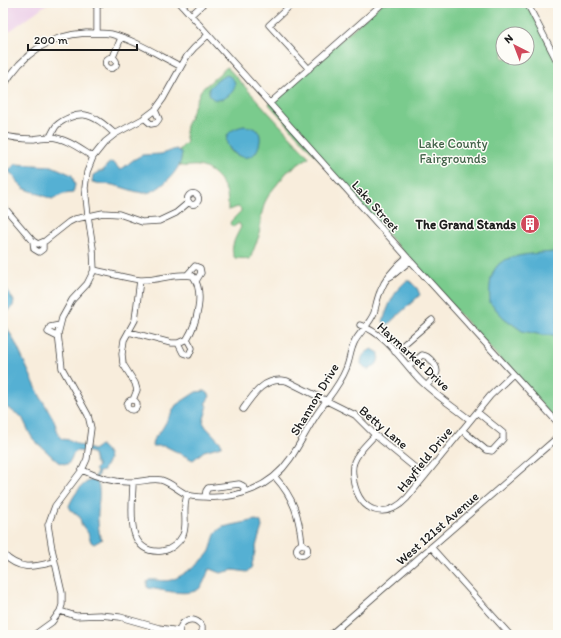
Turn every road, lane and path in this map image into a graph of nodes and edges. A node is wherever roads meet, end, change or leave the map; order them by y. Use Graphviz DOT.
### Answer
graph roads {
  1 [pos="180,3"];
  2 [pos="204,3"];
  3 [pos="293,3"];
  4 [pos="383,3"];
  5 [pos="527,3"];
  6 [pos="97,4"];
  7 [pos="191,15"];
  8 [pos="97,33"];
  9 [pos="208,35"];
  10 [pos="121,38"];
  11 [pos="113,57"];
  12 [pos="558,63"];
  13 [pos="180,66"];
  14 [pos="309,69"];
  15 [pos="3,87"];
  16 [pos="270,103"];
  17 [pos="155,110"];
  18 [pos="144,118"];
  19 [pos="115,134"];
  20 [pos="3,135"];
  21 [pos="50,137"];
  22 [pos="93,157"];
  23 [pos="189,202"];
  24 [pos="3,206"];
  25 [pos="88,216"];
  26 [pos="408,259"];
  27 [pos="94,270"];
  28 [pos="140,280"];
  29 [pos="432,320"];
  30 [pos="60,325"];
  31 [pos="360,325"];
  32 [pos="366,327"];
  33 [pos="129,332"];
  34 [pos="58,337"];
  35 [pos="187,339"];
  36 [pos="178,343"];
  37 [pos="395,352"];
  38 [pos="409,366"];
  39 [pos="513,374"];
  40 [pos="427,385"];
  41 [pos="133,400"];
  42 [pos="326,400"];
  43 [pos="243,409"];
  44 [pos="477,412"];
  45 [pos="470,420"];
  46 [pos="558,423"];
  47 [pos="462,430"];
  48 [pos="375,435"];
  49 [pos="558,437"];
  50 [pos="82,470"];
  51 [pos="425,476"];
  52 [pos="275,477"];
  53 [pos="133,482"];
  54 [pos="245,492"];
  55 [pos="187,495"];
  56 [pos="205,497"];
  57 [pos="302,544"];
  58 [pos="432,547"];
  59 [pos="3,554"];
  60 [pos="54,562"];
  61 [pos="60,611"];
  62 [pos="179,633"];
  63 [pos="34,635"];
  64 [pos="202,635"];
  65 [pos="330,635"];
  66 [pos="510,635"];
  1 -- 7 [label="street, Lake Street"];
  2 -- 7 [label="street"];
  3 -- 14 [label="street"];
  4 -- 14 [label="street"];
  5 -- 12 [label="street"];
  6 -- 8 [label="street"];
  7 -- 9 [label="street, Lake Street"];
  8 -- 10 [label="street"];
  8 -- 15 [label="street"];
  9 -- 13 [label="street"];
  9 -- 16 [label="street, Lake Street"];
  10 -- 11 [label="street"];
  10 -- 13 [label="street"];
  13 -- 17 [label="street"];
  14 -- 16 [label="street"];
  16 -- 26 [label="street, Lake Street"];
  17 -- 18 [label="street"];
  17 -- 18 [label="street"];
  18 -- 19 [label="street"];
  19 -- 21 [label="street"];
  19 -- 22 [label="street"];
  20 -- 21 [label="street"];
  21 -- 22 [label="street"];
  22 -- 25 [label="street"];
  23 -- 25 [label="street"];
  24 -- 25 [label="street"];
  25 -- 27 [label="street"];
  26 -- 32 [label="street, Shannon Drive"];
  26 -- 39 [label="street, Lake Street"];
  27 -- 28 [label="street"];
  27 -- 30 [label="street"];
  28 -- 33 [label="street"];
  28 -- 35 [label="street"];
  29 -- 37 [label="street"];
  30 -- 34 [label="street"];
  30 -- 34 [label="street"];
  31 -- 32 [label="street, Haymarket Drive"];
  32 -- 37 [label="street, Haymarket Drive"];
  32 -- 42 [label="street, Shannon Drive"];
  33 -- 36 [label="street"];
  33 -- 41 [label="street"];
  34 -- 50 [label="street"];
  35 -- 36 [label="street"];
  35 -- 36 [label="street"];
  37 -- 38 [label="street, Haymarket Drive"];
  38 -- 40 [label="street, Haymarket Drive"];
  38 -- 40 [label="street"];
  39 -- 44 [label="street, Hayfield Drive"];
  39 -- 46 [label="street, Lake Street"];
  40 -- 45 [label="street, Haymarket Drive"];
  42 -- 43 [label="street, Betty Lane"];
  42 -- 48 [label="street, Betty Lane"];
  42 -- 52 [label="street, Shannon Drive"];
  44 -- 45 [label="street, Hayfield Drive"];
  44 -- 47 [label="street"];
  45 -- 47 [label="street, Hayfield Drive"];
  47 -- 51 [label="street, Hayfield Drive"];
  48 -- 51 [label="street, Betty Lane"];
  48 -- 51 [label="street, Hayfield Drive"];
  49 -- 58 [label="street, West 121st Avenue"];
  50 -- 53 [label="street, Shannon Drive"];
  50 -- 60 [label="street"];
  52 -- 54 [label="street, Shannon Drive"];
  52 -- 57 [label="street"];
  53 -- 55 [label="street, Shannon Drive"];
  53 -- 55 [label="street"];
  54 -- 56 [label="street, Shannon Drive"];
  54 -- 56 [label="street"];
  55 -- 56 [label="street, Shannon Drive"];
  58 -- 65 [label="street, West 121st Avenue"];
  58 -- 66 [label="street"];
  59 -- 60 [label="street"];
  60 -- 61 [label="street"];
  61 -- 62 [label="street"];
  61 -- 63 [label="street"];
  62 -- 64 [label="street"];
}
